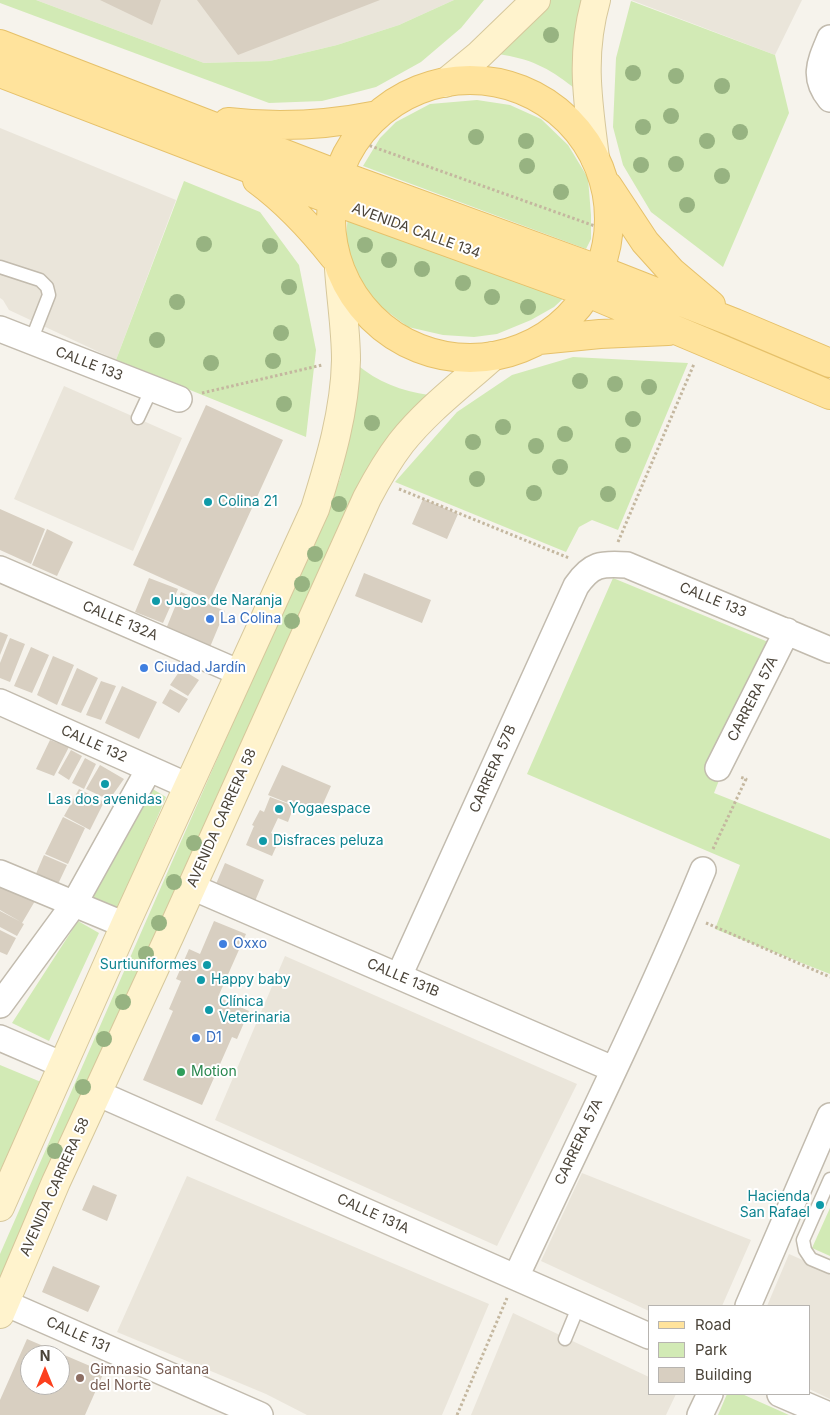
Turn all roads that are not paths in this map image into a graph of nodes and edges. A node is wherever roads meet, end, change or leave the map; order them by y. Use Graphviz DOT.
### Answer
graph roads {
  1 [pos="536,0"];
  2 [pos="596,0"];
  3 [pos="830,38"];
  4 [pos="0,44"];
  5 [pos="0,72"];
  6 [pos="445,83"];
  7 [pos="826,93"];
  8 [pos="378,115"];
  9 [pos="193,118"];
  10 [pos="220,157"];
  11 [pos="599,168"];
  12 [pos="337,174"];
  13 [pos="331,200"];
  14 [pos="337,264"];
  15 [pos="0,267"];
  16 [pos="594,281"];
  17 [pos="735,323"];
  18 [pos="0,329"];
  19 [pos="678,330"];
  20 [pos="30,341"];
  21 [pos="538,341"];
  22 [pos="493,356"];
  23 [pos="830,363"];
  24 [pos="152,388"];
  25 [pos="830,395"];
  26 [pos="179,399"];
  27 [pos="138,418"];
  28 [pos="601,565"];
  29 [pos="0,569"];
  30 [pos="787,631"];
  31 [pos="830,650"];
  32 [pos="240,673"];
  33 [pos="0,702"];
  34 [pos="718,768"];
  35 [pos="149,769"];
  36 [pos="188,786"];
  37 [pos="703,870"];
  38 [pos="0,873"];
  39 [pos="192,887"];
  40 [pos="74,904"];
  41 [pos="125,926"];
  42 [pos="399,976"];
  43 [pos="0,1005"];
  44 [pos="0,1038"];
  45 [pos="63,1065"];
  46 [pos="614,1069"];
  47 [pos="97,1093"];
  48 [pos="830,1116"];
  49 [pos="830,1179"];
  50 [pos="0,1207"];
  51 [pos="830,1267"];
  52 [pos="516,1277"];
  53 [pos="579,1305"];
  54 [pos="748,1305"];
  55 [pos="2,1308"];
  56 [pos="648,1336"];
  57 [pos="565,1338"];
  58 [pos="710,1395"];
  59 [pos="782,1395"];
  60 [pos="213,1405"];
  61 [pos="260,1415"];
  62 [pos="700,1415"];
  63 [pos="829,1415"];
  1 -- 6 [label="main road"];
  2 -- 11 [label="main road"];
  3 -- 7 [label="street"];
  4 -- 9 [label="main road, AVENIDA CALLE 134"];
  5 -- 10 [label="main road, AVENIDA CALLE 134"];
  6 -- 8 [label="main road"];
  6 -- 11 [label="main road"];
  8 -- 9 [label="main road"];
  8 -- 12 [label="main road"];
  9 -- 12 [label="main road, AVENIDA CALLE 134"];
  10 -- 13 [label="main road, AVENIDA CALLE 134"];
  10 -- 14 [label="main road"];
  11 -- 16 [label="main road"];
  11 -- 17 [label="main road"];
  12 -- 13 [label="main road"];
  12 -- 16 [label="main road, AVENIDA CALLE 134"];
  13 -- 14 [label="main road"];
  13 -- 16 [label="main road, AVENIDA CALLE 134"];
  14 -- 22 [label="main road"];
  14 -- 32 [label="main road"];
  15 -- 20 [label="lane"];
  16 -- 17 [label="main road, AVENIDA CALLE 134"];
  16 -- 19 [label="main road, AVENIDA CALLE 134"];
  16 -- 21 [label="main road"];
  17 -- 23 [label="main road, AVENIDA CALLE 134"];
  18 -- 20 [label="street, CALLE 133"];
  19 -- 21 [label="main road"];
  19 -- 25 [label="main road, AVENIDA CALLE 134"];
  20 -- 24 [label="street, CALLE 133"];
  21 -- 22 [label="main road"];
  22 -- 39 [label="main road, AVENIDA CARRERA 58"];
  24 -- 26 [label="street, CALLE 133"];
  24 -- 27 [label="lane"];
  28 -- 30 [label="street, CALLE 133"];
  28 -- 42 [label="street, CARRERA 57B"];
  29 -- 32 [label="street, CALLE 132A"];
  30 -- 31 [label="street, CALLE 133"];
  30 -- 34 [label="street, CARRERA 57A"];
  32 -- 36 [label="main road"];
  33 -- 35 [label="street, CALLE 132"];
  35 -- 36 [label="street, CALLE 132"];
  35 -- 40 [label="street"];
  36 -- 41 [label="main road"];
  37 -- 46 [label="street, CARRERA 57A"];
  38 -- 40 [label="street"];
  39 -- 42 [label="street, CALLE 131B"];
  39 -- 47 [label="main road, AVENIDA CARRERA 58"];
  40 -- 41 [label="street"];
  40 -- 43 [label="street"];
  41 -- 45 [label="main road"];
  42 -- 46 [label="street, CALLE 131B"];
  44 -- 45 [label="street"];
  45 -- 50 [label="main road"];
  46 -- 52 [label="street, CARRERA 57A"];
  47 -- 52 [label="street, CALLE 131A"];
  47 -- 55 [label="main road, AVENIDA CARRERA 58"];
  48 -- 54 [label="street"];
  49 -- 51 [label="lane"];
  52 -- 53 [label="street, CALLE 131A"];
  53 -- 56 [label="street, CALLE 131A"];
  53 -- 57 [label="lane"];
  55 -- 60 [label="street, CALLE 131"];
  58 -- 62 [label="street"];
  59 -- 63 [label="street"];
  60 -- 61 [label="street, CALLE 131"];
}
